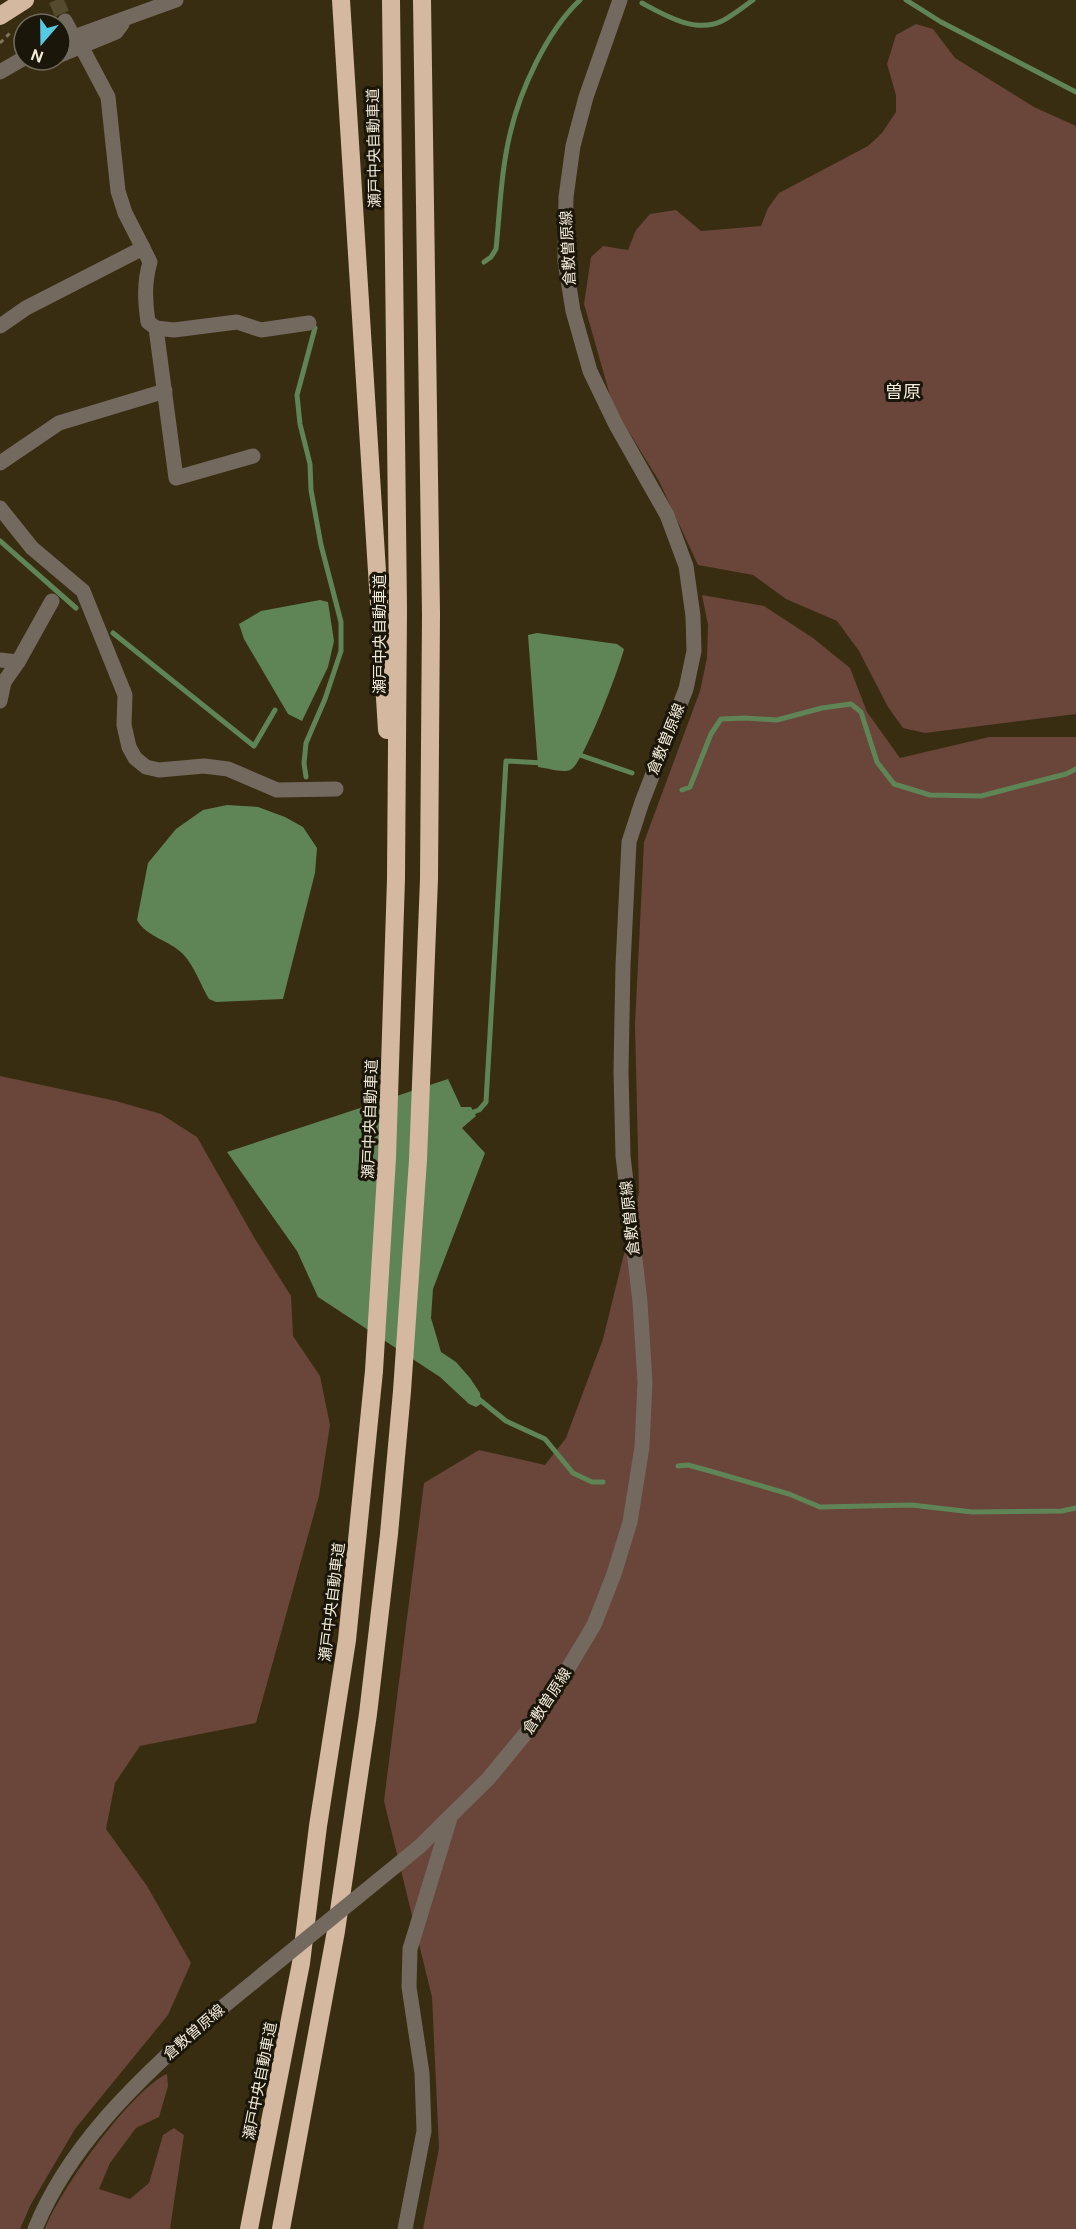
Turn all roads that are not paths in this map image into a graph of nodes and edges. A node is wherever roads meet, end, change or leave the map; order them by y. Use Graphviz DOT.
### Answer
graph roads {
  1 [pos="25,0"];
  2 [pos="176,0"];
  3 [pos="341,0"];
  4 [pos="391,0"];
  5 [pos="422,0"];
  6 [pos="620,0"];
  7 [pos="625,0"];
  8 [pos="0,16"];
  9 [pos="614,17"];
  10 [pos="72,41"];
  11 [pos="72,43"];
  12 [pos="143,248"];
  13 [pos="309,323"];
  14 [pos="0,326"];
  15 [pos="156,328"];
  16 [pos="165,391"];
  17 [pos="253,456"];
  18 [pos="0,463"];
  19 [pos="0,508"];
  20 [pos="52,601"];
  21 [pos="0,660"];
  22 [pos="18,662"];
  23 [pos="0,701"];
  24 [pos="336,789"];
  25 [pos="396,879"];
  26 [pos="450,1816"];
  27 [pos="35,2229"];
  28 [pos="249,2229"];
  29 [pos="280,2229"];
  30 [pos="405,2229"];
  1 -- 8 [label="highway"];
  2 -- 10 [label="street"];
  3 -- 25 [label="highway"];
  4 -- 25 [label="highway, 瀬戸中央自動車道"];
  5 -- 29 [label="highway"];
  6 -- 9 [label="street, 倉敷曽原線"];
  7 -- 9 [label="street, 倉敷曽原線"];
  9 -- 26 [label="street, 倉敷曽原線"];
  11 -- 12 [label="street"];
  12 -- 14 [label="street"];
  12 -- 15 [label="street"];
  13 -- 15 [label="street"];
  15 -- 16 [label="street"];
  16 -- 17 [label="street"];
  16 -- 18 [label="street"];
  19 -- 24 [label="street"];
  20 -- 22 [label="street"];
  21 -- 22 [label="street"];
  22 -- 23 [label="street"];
  25 -- 28 [label="highway, 瀬戸中央自動車道"];
  26 -- 27 [label="street, 倉敷曽原線, bridge"];
  26 -- 30 [label="street"];
}
